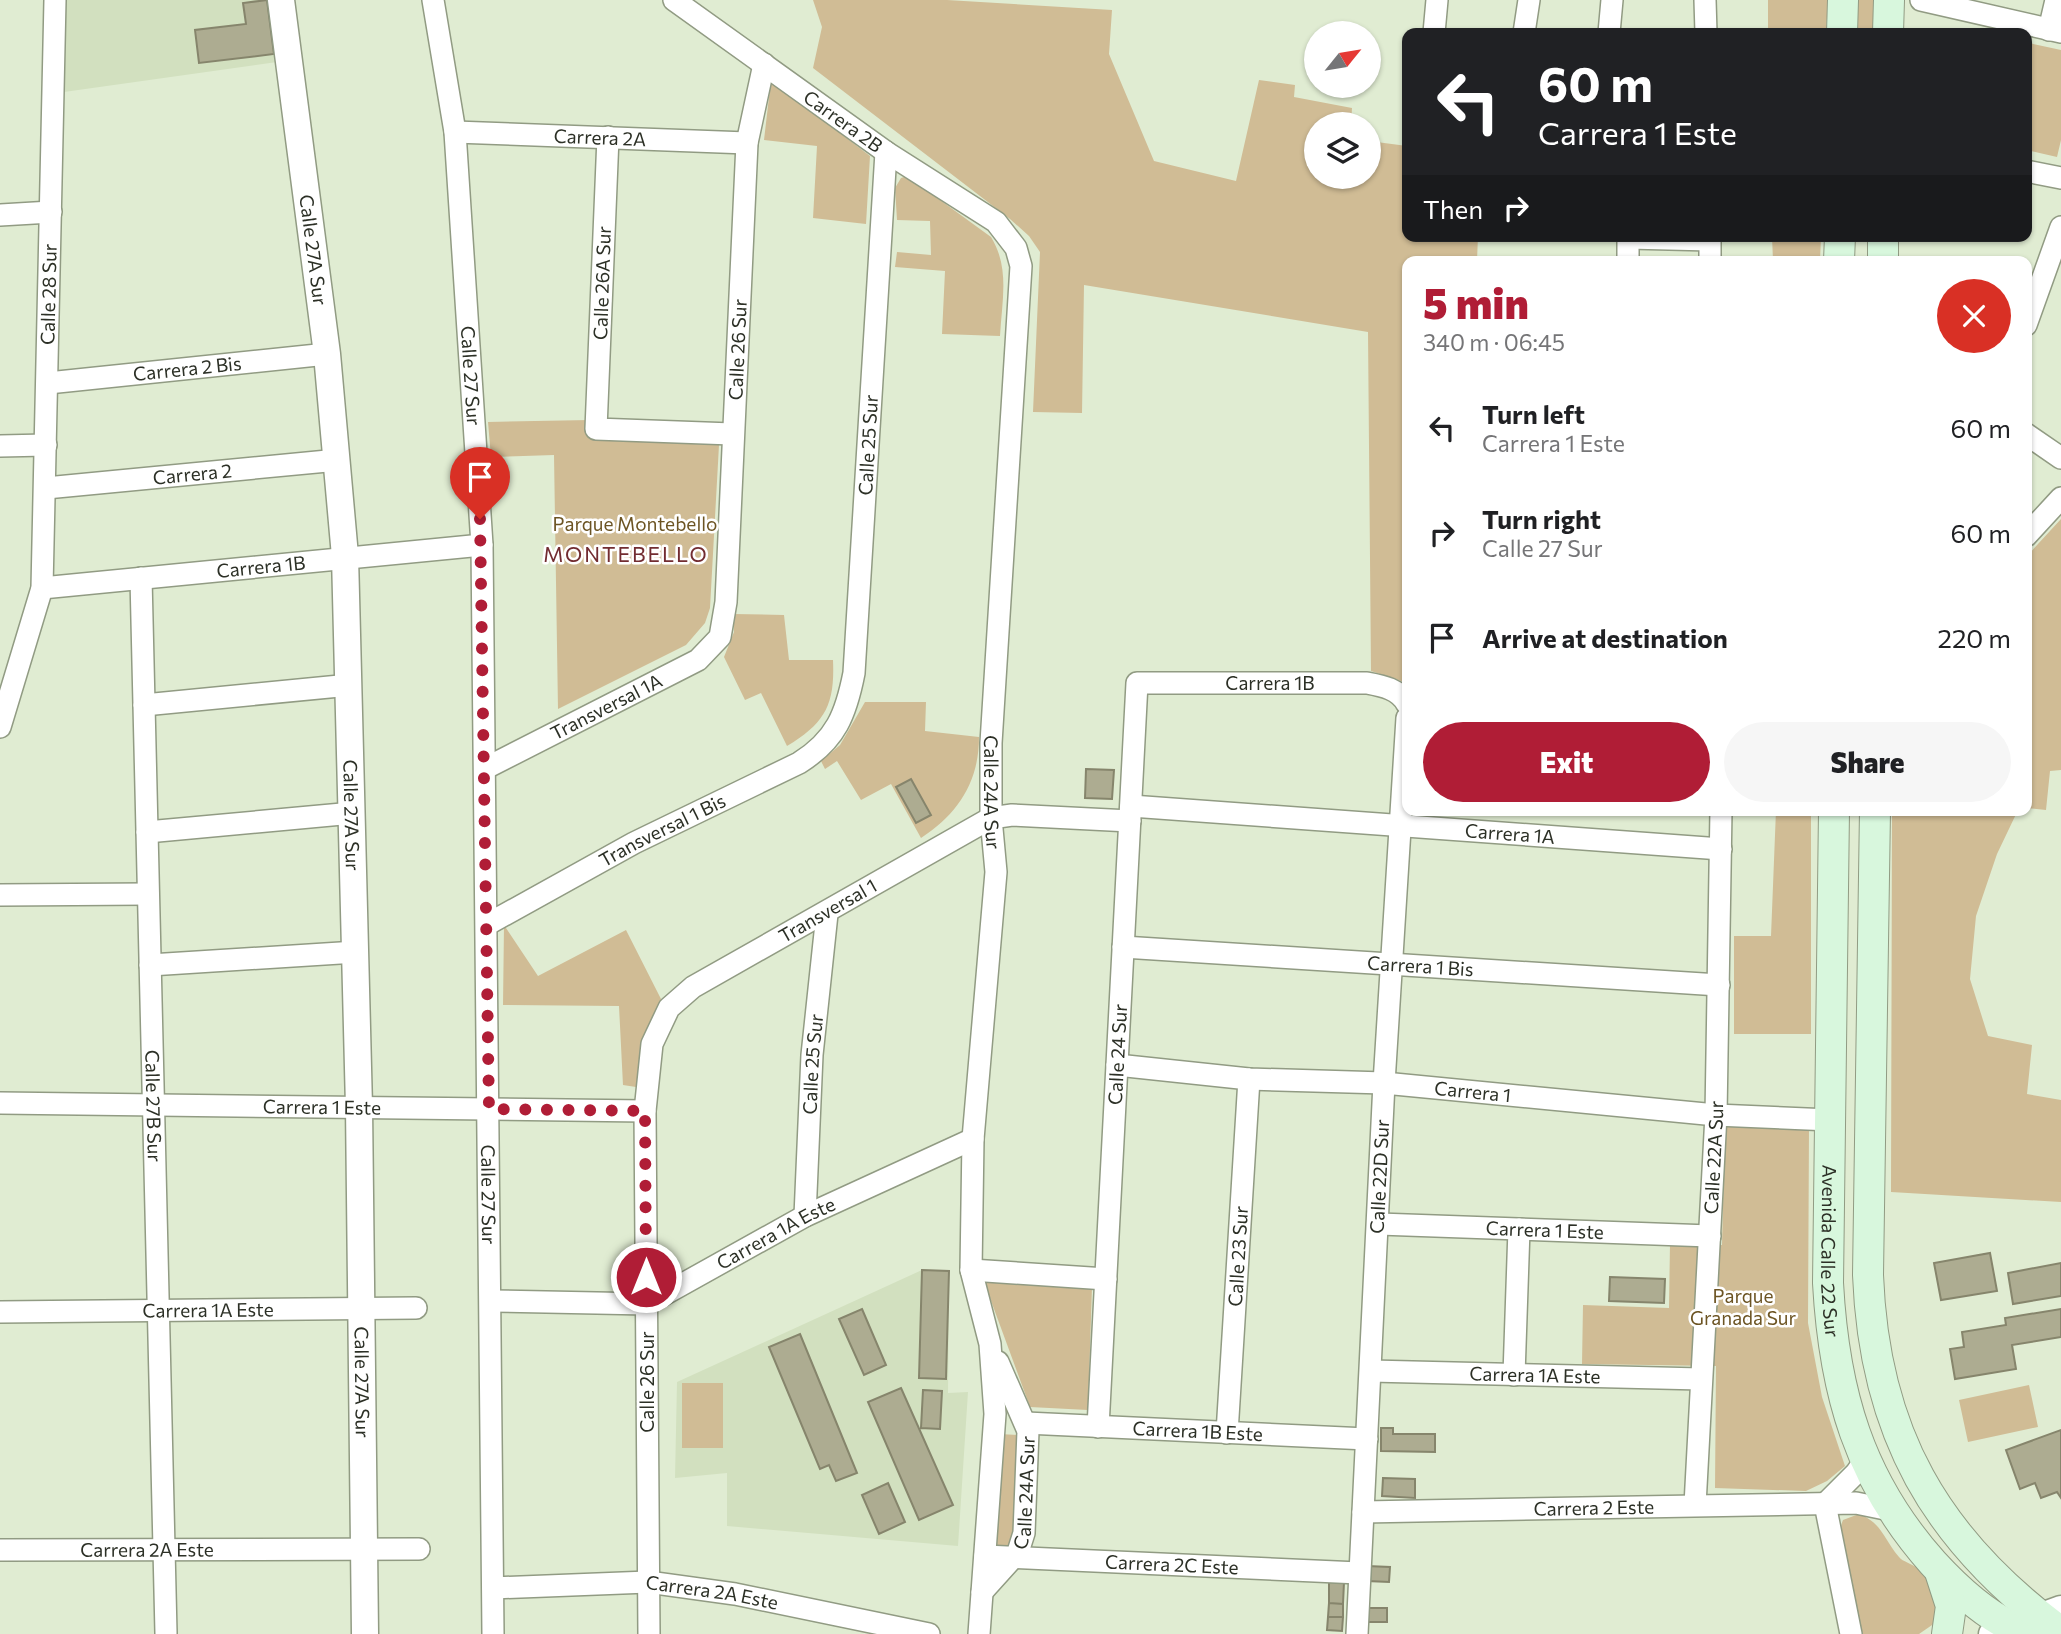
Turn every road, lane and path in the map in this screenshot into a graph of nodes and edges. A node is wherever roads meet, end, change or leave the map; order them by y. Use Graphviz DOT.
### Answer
graph roads {
  1 [pos="55,0"];
  2 [pos="281,0"];
  3 [pos="433,0"];
  4 [pos="674,0"];
  5 [pos="1437,0"];
  6 [pos="1529,0"];
  7 [pos="1612,0"];
  8 [pos="1705,0"];
  9 [pos="1843,0"];
  10 [pos="1889,0"];
  11 [pos="1921,0"];
  12 [pos="2056,0"];
  13 [pos="1434,28"];
  14 [pos="1525,28"];
  15 [pos="1609,28"];
  16 [pos="1706,28"];
  17 [pos="1842,28"];
  18 [pos="1888,28"];
  19 [pos="2019,28"];
  20 [pos="2032,29"];
  21 [pos="2055,31"];
  22 [pos="764,64"];
  23 [pos="455,132"];
  24 [pos="608,137"];
  25 [pos="747,143"];
  26 [pos="886,152"];
  27 [pos="2032,172"];
  28 [pos="2061,178"];
  29 [pos="51,212"];
  30 [pos="0,215"];
  31 [pos="2061,227"];
  32 [pos="1012,240"];
  33 [pos="1674,242"];
  34 [pos="1710,246"];
  35 [pos="2032,308"];
  36 [pos="327,354"];
  37 [pos="48,383"];
  38 [pos="732,435"];
  39 [pos="2032,438"];
  40 [pos="46,445"];
  41 [pos="0,446"];
  42 [pos="2061,458"];
  43 [pos="338,460"];
  44 [pos="46,488"];
  45 [pos="2061,498"];
  46 [pos="2032,529"];
  47 [pos="482,545"];
  48 [pos="345,556"];
  49 [pos="141,578"];
  50 [pos="42,588"];
  51 [pos="720,637"];
  52 [pos="9,674"];
  53 [pos="1137,682"];
  54 [pos="350,685"];
  55 [pos="1402,698"];
  56 [pos="144,705"];
  57 [pos="0,727"];
  58 [pos="832,735"];
  59 [pos="486,768"];
  60 [pos="353,813"];
  61 [pos="1130,813"];
  62 [pos="1402,816"];
  63 [pos="1721,816"];
  64 [pos="1834,816"];
  65 [pos="1875,816"];
  66 [pos="991,818"];
  67 [pos="1402,824"];
  68 [pos="147,832"];
  69 [pos="1721,849"];
  70 [pos="148,894"];
  71 [pos="0,895"];
  72 [pos="827,914"];
  73 [pos="488,924"];
  74 [pos="1123,947"];
  75 [pos="356,952"];
  76 [pos="1394,964"];
  77 [pos="150,965"];
  78 [pos="1718,985"];
  79 [pos="669,1008"];
  80 [pos="1118,1065"];
  81 [pos="1249,1079"];
  82 [pos="1384,1083"];
  83 [pos="0,1103"];
  84 [pos="153,1105"];
  85 [pos="359,1107"];
  86 [pos="489,1109"];
  87 [pos="645,1111"];
  88 [pos="1716,1115"];
  89 [pos="1829,1120"];
  90 [pos="972,1139"];
  91 [pos="805,1216"];
  92 [pos="1379,1224"];
  93 [pos="1519,1229"];
  94 [pos="1710,1236"];
  95 [pos="971,1270"];
  96 [pos="1106,1279"];
  97 [pos="491,1300"];
  98 [pos="647,1304"];
  99 [pos="361,1308"];
  100 [pos="416,1308"];
  101 [pos="158,1310"];
  102 [pos="0,1312"];
  103 [pos="990,1344"];
  104 [pos="1371,1371"];
  105 [pos="1514,1375"];
  106 [pos="1701,1379"];
  107 [pos="1026,1423"];
  108 [pos="1098,1427"];
  109 [pos="1227,1433"];
  110 [pos="1367,1439"];
  111 [pos="1865,1460"];
  112 [pos="1825,1504"];
  113 [pos="1695,1505"];
  114 [pos="1890,1510"];
  115 [pos="1363,1512"];
  116 [pos="364,1549"];
  117 [pos="419,1549"];
  118 [pos="0,1550"];
  119 [pos="164,1550"];
  120 [pos="985,1556"];
  121 [pos="1013,1558"];
  122 [pos="1940,1571"];
  123 [pos="1359,1573"];
  124 [pos="648,1582"];
  125 [pos="493,1587"];
  126 [pos="982,1592"];
  127 [pos="2052,1623"];
  128 [pos="2001,1630"];
  129 [pos="166,1633"];
  130 [pos="365,1634"];
  131 [pos="493,1634"];
  132 [pos="649,1634"];
  133 [pos="929,1634"];
  134 [pos="979,1634"];
  135 [pos="1357,1634"];
  136 [pos="1851,1634"];
  137 [pos="1947,1634"];
  1 -- 29 [label="street, Calle 28 Sur"];
  2 -- 36 [label="street, Calle 27A Sur"];
  3 -- 23 [label="street, Calle 27 Sur"];
  4 -- 22 [label="street, Carrera 2B"];
  5 -- 13 [label="street"];
  6 -- 14 [label="street"];
  7 -- 15 [label="street"];
  8 -- 16 [label="street"];
  9 -- 17 [label="main road"];
  10 -- 18 [label="main road"];
  11 -- 19 [label="street"];
  12 -- 21 [label="street"];
  20 -- 21 [label="street"];
  22 -- 25 [label="street, Calle 26 Sur"];
  22 -- 26 [label="street, Carrera 2B"];
  23 -- 24 [label="street, Carrera 2A"];
  23 -- 47 [label="street, Calle 27 Sur"];
  24 -- 25 [label="street, Carrera 2A"];
  24 -- 38 [label="street, Calle 26A Sur"];
  25 -- 38 [label="street, Calle 26 Sur"];
  26 -- 32 [label="street, Carrera 2B"];
  26 -- 58 [label="street, Calle 25 Sur"];
  27 -- 28 [label="street"];
  29 -- 30 [label="street"];
  29 -- 37 [label="street, Calle 28 Sur"];
  31 -- 35 [label="street"];
  32 -- 66 [label="street, Calle 24A Sur"];
  33 -- 34 [label="street"];
  36 -- 37 [label="street, Carrera 2 Bis"];
  36 -- 43 [label="street, Calle 27A Sur"];
  37 -- 40 [label="street, Calle 28 Sur"];
  38 -- 51 [label="street, Calle 26 Sur"];
  39 -- 42 [label="street"];
  40 -- 41 [label="street"];
  40 -- 44 [label="street, Calle 28 Sur"];
  43 -- 44 [label="street, Carrera 2"];
  43 -- 48 [label="street, Calle 27A Sur"];
  44 -- 50 [label="street, Calle 28 Sur"];
  45 -- 46 [label="street"];
  47 -- 48 [label="street, Carrera 1B"];
  47 -- 59 [label="street, Calle 27 Sur"];
  48 -- 49 [label="street, Carrera 1B"];
  48 -- 54 [label="street, Calle 27A Sur"];
  49 -- 50 [label="street, Carrera 1B"];
  49 -- 56 [label="street, Calle 27B Sur"];
  50 -- 52 [label="street, Calle 28 Sur"];
  51 -- 59 [label="street, Transversal 1A"];
  52 -- 57 [label="street, Calle 28 Sur"];
  53 -- 55 [label="street, Carrera 1B"];
  53 -- 61 [label="street, Calle 24 Sur"];
  54 -- 56 [label="street"];
  54 -- 60 [label="street, Calle 27A Sur"];
  56 -- 68 [label="street, Calle 27B Sur"];
  58 -- 73 [label="street, Transversal 1 Bis"];
  59 -- 73 [label="street, Calle 27 Sur"];
  60 -- 68 [label="street"];
  60 -- 75 [label="street, Calle 27A Sur"];
  61 -- 66 [label="street, Carrera 1A"];
  61 -- 67 [label="street, Carrera 1A"];
  61 -- 74 [label="street, Calle 24 Sur"];
  62 -- 67 [label="street, Calle 22D Sur"];
  63 -- 69 [label="street, Calle 22A Sur"];
  64 -- 89 [label="main road, Avenida Calle 22 Sur"];
  65 -- 127 [label="main road, Avenida Calle 22 Sur"];
  66 -- 72 [label="street, Transversal 1"];
  66 -- 90 [label="street, Calle 24A Sur"];
  67 -- 69 [label="street, Carrera 1A"];
  67 -- 76 [label="street, Calle 22D Sur"];
  68 -- 70 [label="street, Calle 27B Sur"];
  69 -- 78 [label="street, Calle 22A Sur"];
  70 -- 71 [label="street"];
  70 -- 77 [label="street, Calle 27B Sur"];
  72 -- 79 [label="street, Transversal 1"];
  72 -- 91 [label="street, Calle 25 Sur"];
  73 -- 86 [label="street, Calle 27 Sur"];
  74 -- 76 [label="street, Carrera 1 Bis"];
  74 -- 80 [label="street, Calle 24 Sur"];
  75 -- 77 [label="street"];
  75 -- 85 [label="street, Calle 27A Sur"];
  76 -- 78 [label="street, Carrera 1 Bis"];
  76 -- 82 [label="street, Calle 22D Sur"];
  77 -- 84 [label="street, Calle 27B Sur"];
  78 -- 88 [label="street, Calle 22A Sur"];
  79 -- 87 [label="street, Calle 26 Sur"];
  80 -- 81 [label="street, Carrera 1"];
  80 -- 96 [label="street, Calle 24 Sur"];
  81 -- 82 [label="street, Carrera 1"];
  81 -- 109 [label="street, Calle 23 Sur"];
  82 -- 88 [label="street, Carrera 1"];
  82 -- 92 [label="street, Calle 22D Sur"];
  83 -- 84 [label="street, Carrera 1 Este"];
  84 -- 85 [label="street, Carrera 1 Este"];
  84 -- 101 [label="street, Calle 27B Sur"];
  85 -- 86 [label="street, Carrera 1 Este"];
  85 -- 99 [label="street, Calle 27A Sur"];
  86 -- 87 [label="street, Carrera 1 Este"];
  86 -- 97 [label="street, Calle 27 Sur"];
  87 -- 98 [label="street, Calle 26 Sur"];
  88 -- 89 [label="street, Carrera 1"];
  88 -- 94 [label="street, Calle 22A Sur"];
  89 -- 111 [label="main road, Avenida Calle 22 Sur"];
  90 -- 91 [label="street, Carrera 1A Este"];
  90 -- 95 [label="street, Calle 24A Sur"];
  91 -- 98 [label="street, Carrera 1A Este"];
  92 -- 93 [label="street, Carrera 1 Este"];
  92 -- 104 [label="street, Calle 22D Sur"];
  93 -- 94 [label="street, Carrera 1 Este"];
  93 -- 105 [label="street"];
  94 -- 106 [label="street, Calle 22A Sur"];
  95 -- 96 [label="street"];
  95 -- 103 [label="street, Calle 24A Sur"];
  96 -- 108 [label="street, Calle 24 Sur"];
  97 -- 98 [label="street"];
  97 -- 125 [label="street, Calle 27 Sur"];
  98 -- 124 [label="street, Calle 26 Sur"];
  99 -- 100 [label="street, Carrera 1A Este"];
  99 -- 101 [label="street, Carrera 1A Este"];
  99 -- 116 [label="street, Calle 27A Sur"];
  101 -- 102 [label="street, Carrera 1A Este"];
  101 -- 119 [label="street, Calle 27B Sur"];
  103 -- 107 [label="street, Calle 24A Sur"];
  103 -- 120 [label="street, Calle 24A Sur"];
  104 -- 105 [label="street, Carrera 1A Este"];
  104 -- 110 [label="street, Calle 22D Sur"];
  105 -- 106 [label="street, Carrera 1A Este"];
  106 -- 113 [label="street, Calle 22A Sur"];
  107 -- 108 [label="street, Carrera 1B Este"];
  107 -- 121 [label="street, Calle 24A Sur"];
  108 -- 109 [label="street, Carrera 1B Este"];
  109 -- 110 [label="street, Carrera 1B Este"];
  110 -- 115 [label="street, Calle 22D Sur"];
  111 -- 112 [label="street"];
  111 -- 114 [label="main road, Avenida Calle 22 Sur"];
  112 -- 113 [label="street, Carrera 2 Este"];
  112 -- 114 [label="street, Carrera 2 Este"];
  112 -- 136 [label="street"];
  113 -- 115 [label="street, Carrera 2 Este"];
  114 -- 122 [label="main road, Avenida Calle 22 Sur"];
  115 -- 123 [label="street, Calle 22D Sur"];
  116 -- 117 [label="street, Carrera 2A Este"];
  116 -- 119 [label="street, Carrera 2A Este"];
  116 -- 130 [label="street, Calle 27A Sur"];
  118 -- 119 [label="street, Carrera 2A Este"];
  119 -- 129 [label="street, Calle 27B Sur"];
  120 -- 121 [label="street, Carrera 2C Este"];
  120 -- 126 [label="street, Calle 24A Sur"];
  121 -- 123 [label="street, Carrera 2C Este"];
  121 -- 126 [label="street, Calle 24A Sur"];
  122 -- 128 [label="main road, Avenida Calle 22 Sur"];
  122 -- 137 [label="main road"];
  123 -- 135 [label="street, Calle 22D Sur"];
  124 -- 125 [label="street, Carrera 2A Este"];
  124 -- 132 [label="street, Calle 26 Sur"];
  124 -- 133 [label="street, Carrera 2A Este"];
  125 -- 131 [label="street, Calle 27 Sur"];
  126 -- 134 [label="street, Calle 24A Sur"];
  127 -- 128 [label="main road"];
}
